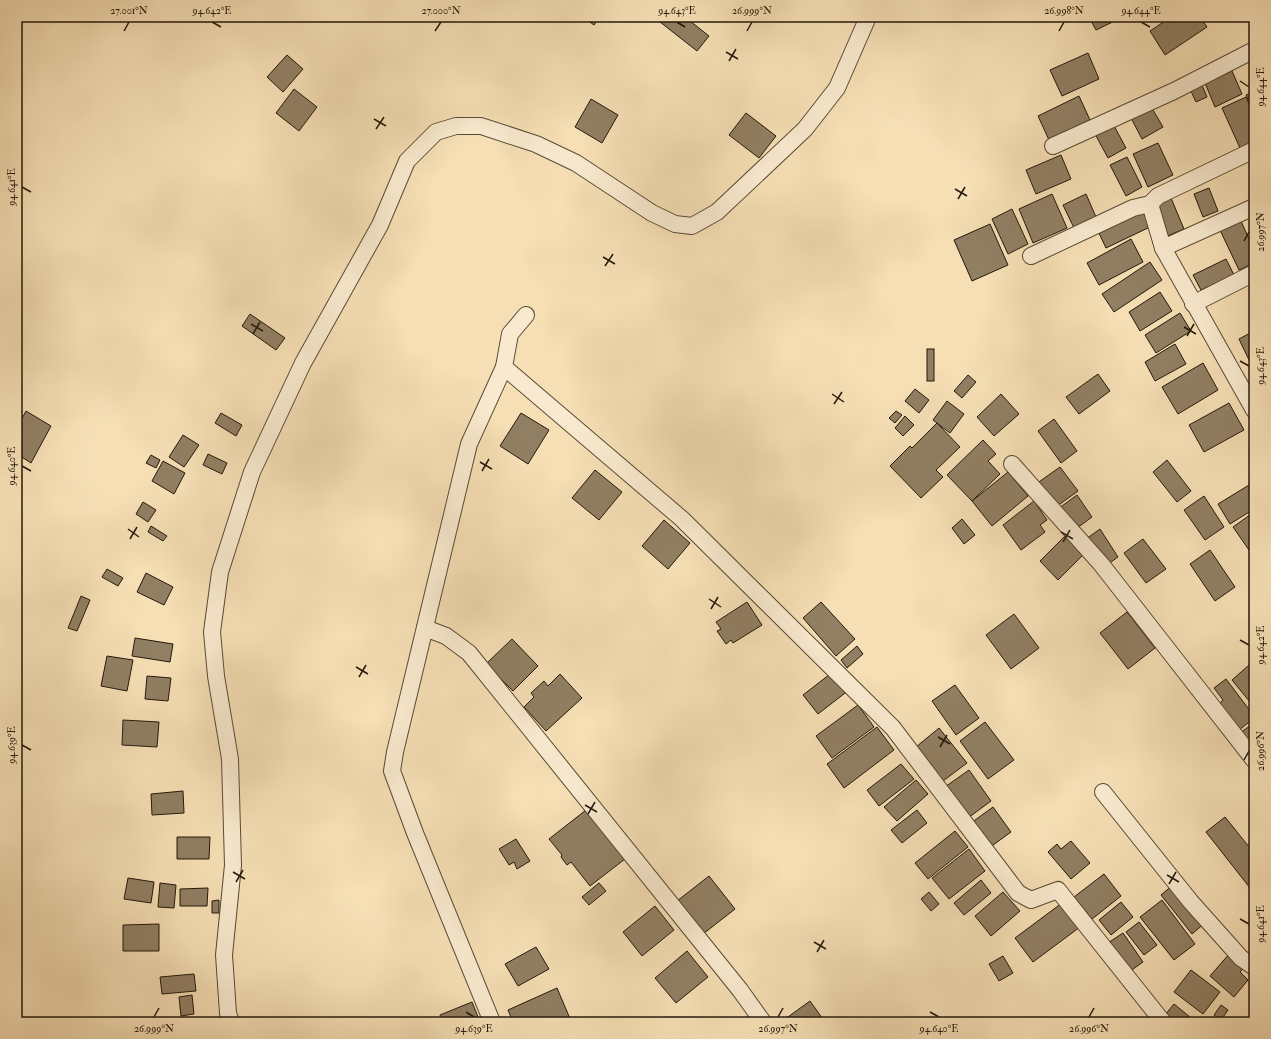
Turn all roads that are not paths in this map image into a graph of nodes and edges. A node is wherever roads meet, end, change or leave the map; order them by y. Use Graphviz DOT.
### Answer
graph roads {
  1 [pos="868,17"];
  2 [pos="1254,50"];
  3 [pos="1053,146"];
  4 [pos="1254,150"];
  5 [pos="1150,204"];
  6 [pos="1254,206"];
  7 [pos="1163,248"];
  8 [pos="1031,256"];
  9 [pos="1254,273"];
  10 [pos="1193,304"];
  11 [pos="526,315"];
  12 [pos="504,367"];
  13 [pos="1254,410"];
  14 [pos="1012,464"];
  15 [pos="425,628"];
  16 [pos="1254,760"];
  17 [pos="1103,792"];
  18 [pos="1254,966"];
  19 [pos="231,1022"];
  20 [pos="492,1022"];
  21 [pos="763,1022"];
  22 [pos="1164,1022"];
  1 -- 19 [label="street"];
  2 -- 3 [label="street"];
  4 -- 5 [label="street"];
  5 -- 7 [label="street"];
  5 -- 8 [label="street"];
  6 -- 7 [label="street"];
  7 -- 10 [label="street"];
  9 -- 10 [label="street"];
  10 -- 13 [label="street"];
  11 -- 12 [label="street"];
  12 -- 15 [label="street"];
  12 -- 22 [label="street"];
  14 -- 16 [label="street"];
  15 -- 20 [label="street"];
  15 -- 21 [label="street"];
  17 -- 18 [label="street"];
}
